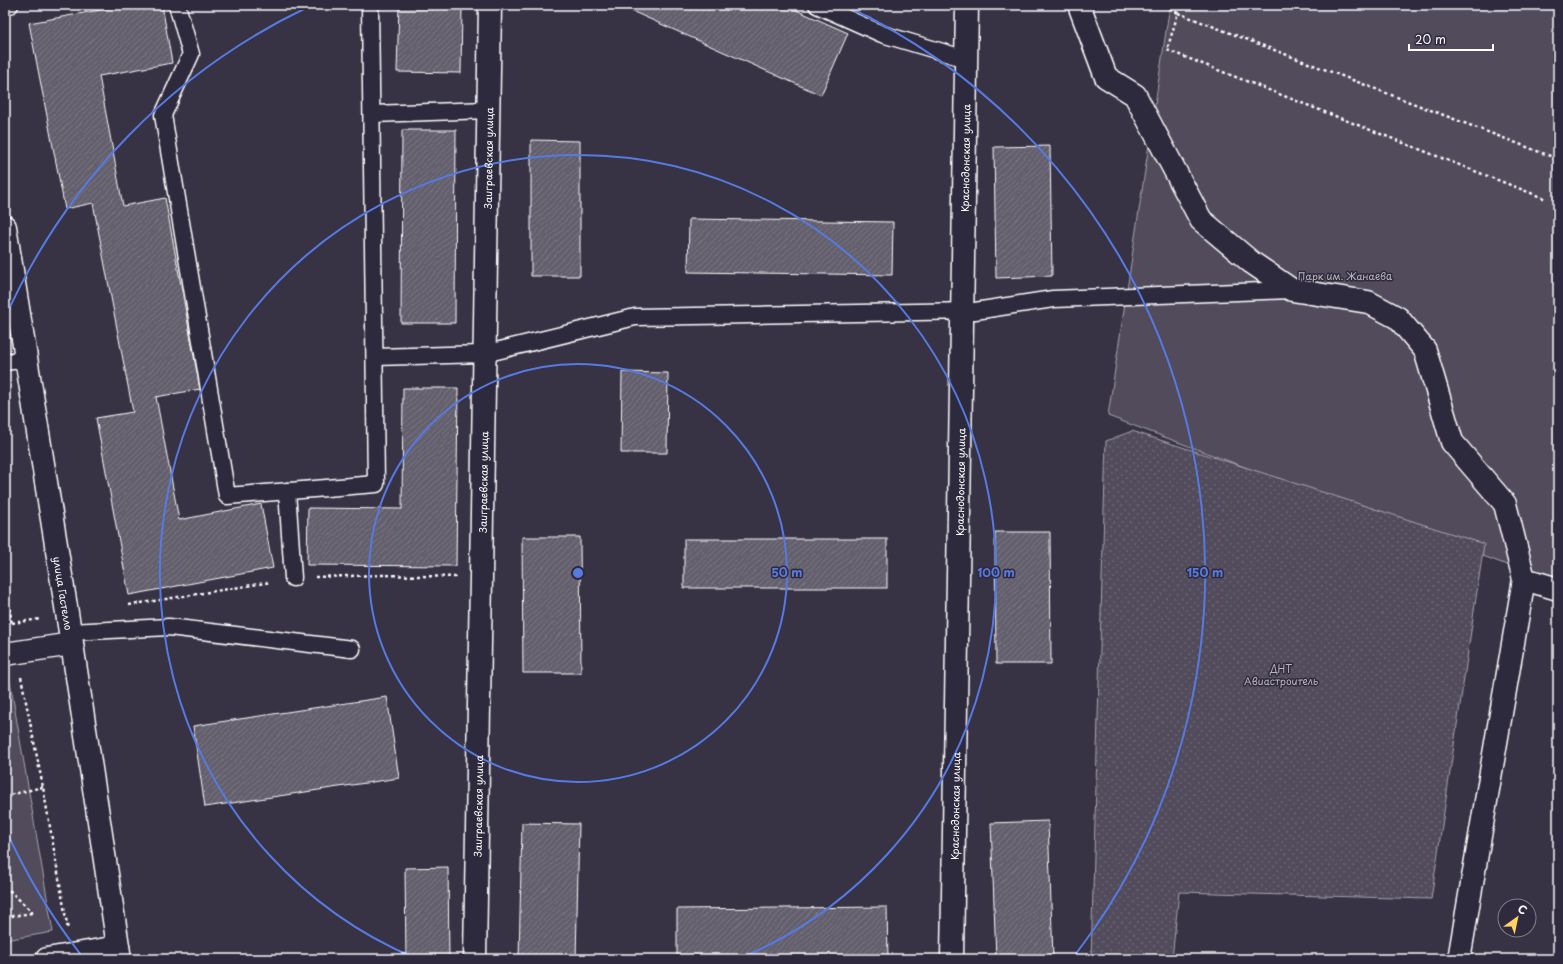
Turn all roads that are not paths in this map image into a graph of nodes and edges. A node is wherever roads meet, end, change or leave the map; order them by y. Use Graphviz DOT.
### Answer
graph roads {
  1 [pos="10,5"];
  2 [pos="177,5"];
  3 [pos="370,5"];
  4 [pos="490,5"];
  5 [pos="817,5"];
  6 [pos="967,5"];
  7 [pos="1080,5"];
  8 [pos="5,6"];
  9 [pos="966,59"];
  10 [pos="488,110"];
  11 [pos="372,114"];
  12 [pos="5,227"];
  13 [pos="1292,290"];
  14 [pos="962,310"];
  15 [pos="484,354"];
  16 [pos="375,357"];
  17 [pos="26,359"];
  18 [pos="5,362"];
  19 [pos="287,491"];
  20 [pos="293,578"];
  21 [pos="1524,579"];
  22 [pos="1558,589"];
  23 [pos="70,630"];
  24 [pos="352,649"];
  25 [pos="11,653"];
  26 [pos="119,953"];
  27 [pos="48,959"];
  28 [pos="474,959"];
  29 [pos="952,959"];
  30 [pos="1459,959"];
  1 -- 8 [label="lane"];
  2 -- 19 [label="lane"];
  3 -- 11 [label="lane"];
  4 -- 10 [label="street, Заиграевская улица"];
  5 -- 9 [label="lane"];
  6 -- 9 [label="street, Краснодонская улица"];
  7 -- 13 [label="street"];
  9 -- 14 [label="street, Краснодонская улица"];
  10 -- 11 [label="lane"];
  10 -- 15 [label="street, Заиграевская улица"];
  11 -- 16 [label="lane"];
  12 -- 17 [label="street, улица Гастелло"];
  13 -- 14 [label="lane"];
  13 -- 21 [label="street"];
  14 -- 15 [label="lane"];
  14 -- 29 [label="street, Краснодонская улица"];
  15 -- 16 [label="lane"];
  15 -- 28 [label="street, Заиграевская улица"];
  16 -- 19 [label="lane"];
  17 -- 18 [label="lane"];
  17 -- 23 [label="street, улица Гастелло"];
  19 -- 20 [label="lane"];
  21 -- 22 [label="street"];
  21 -- 30 [label="street"];
  23 -- 24 [label="lane"];
  23 -- 25 [label="street"];
  23 -- 26 [label="street, улица Гастелло"];
  26 -- 27 [label="street"];
}
